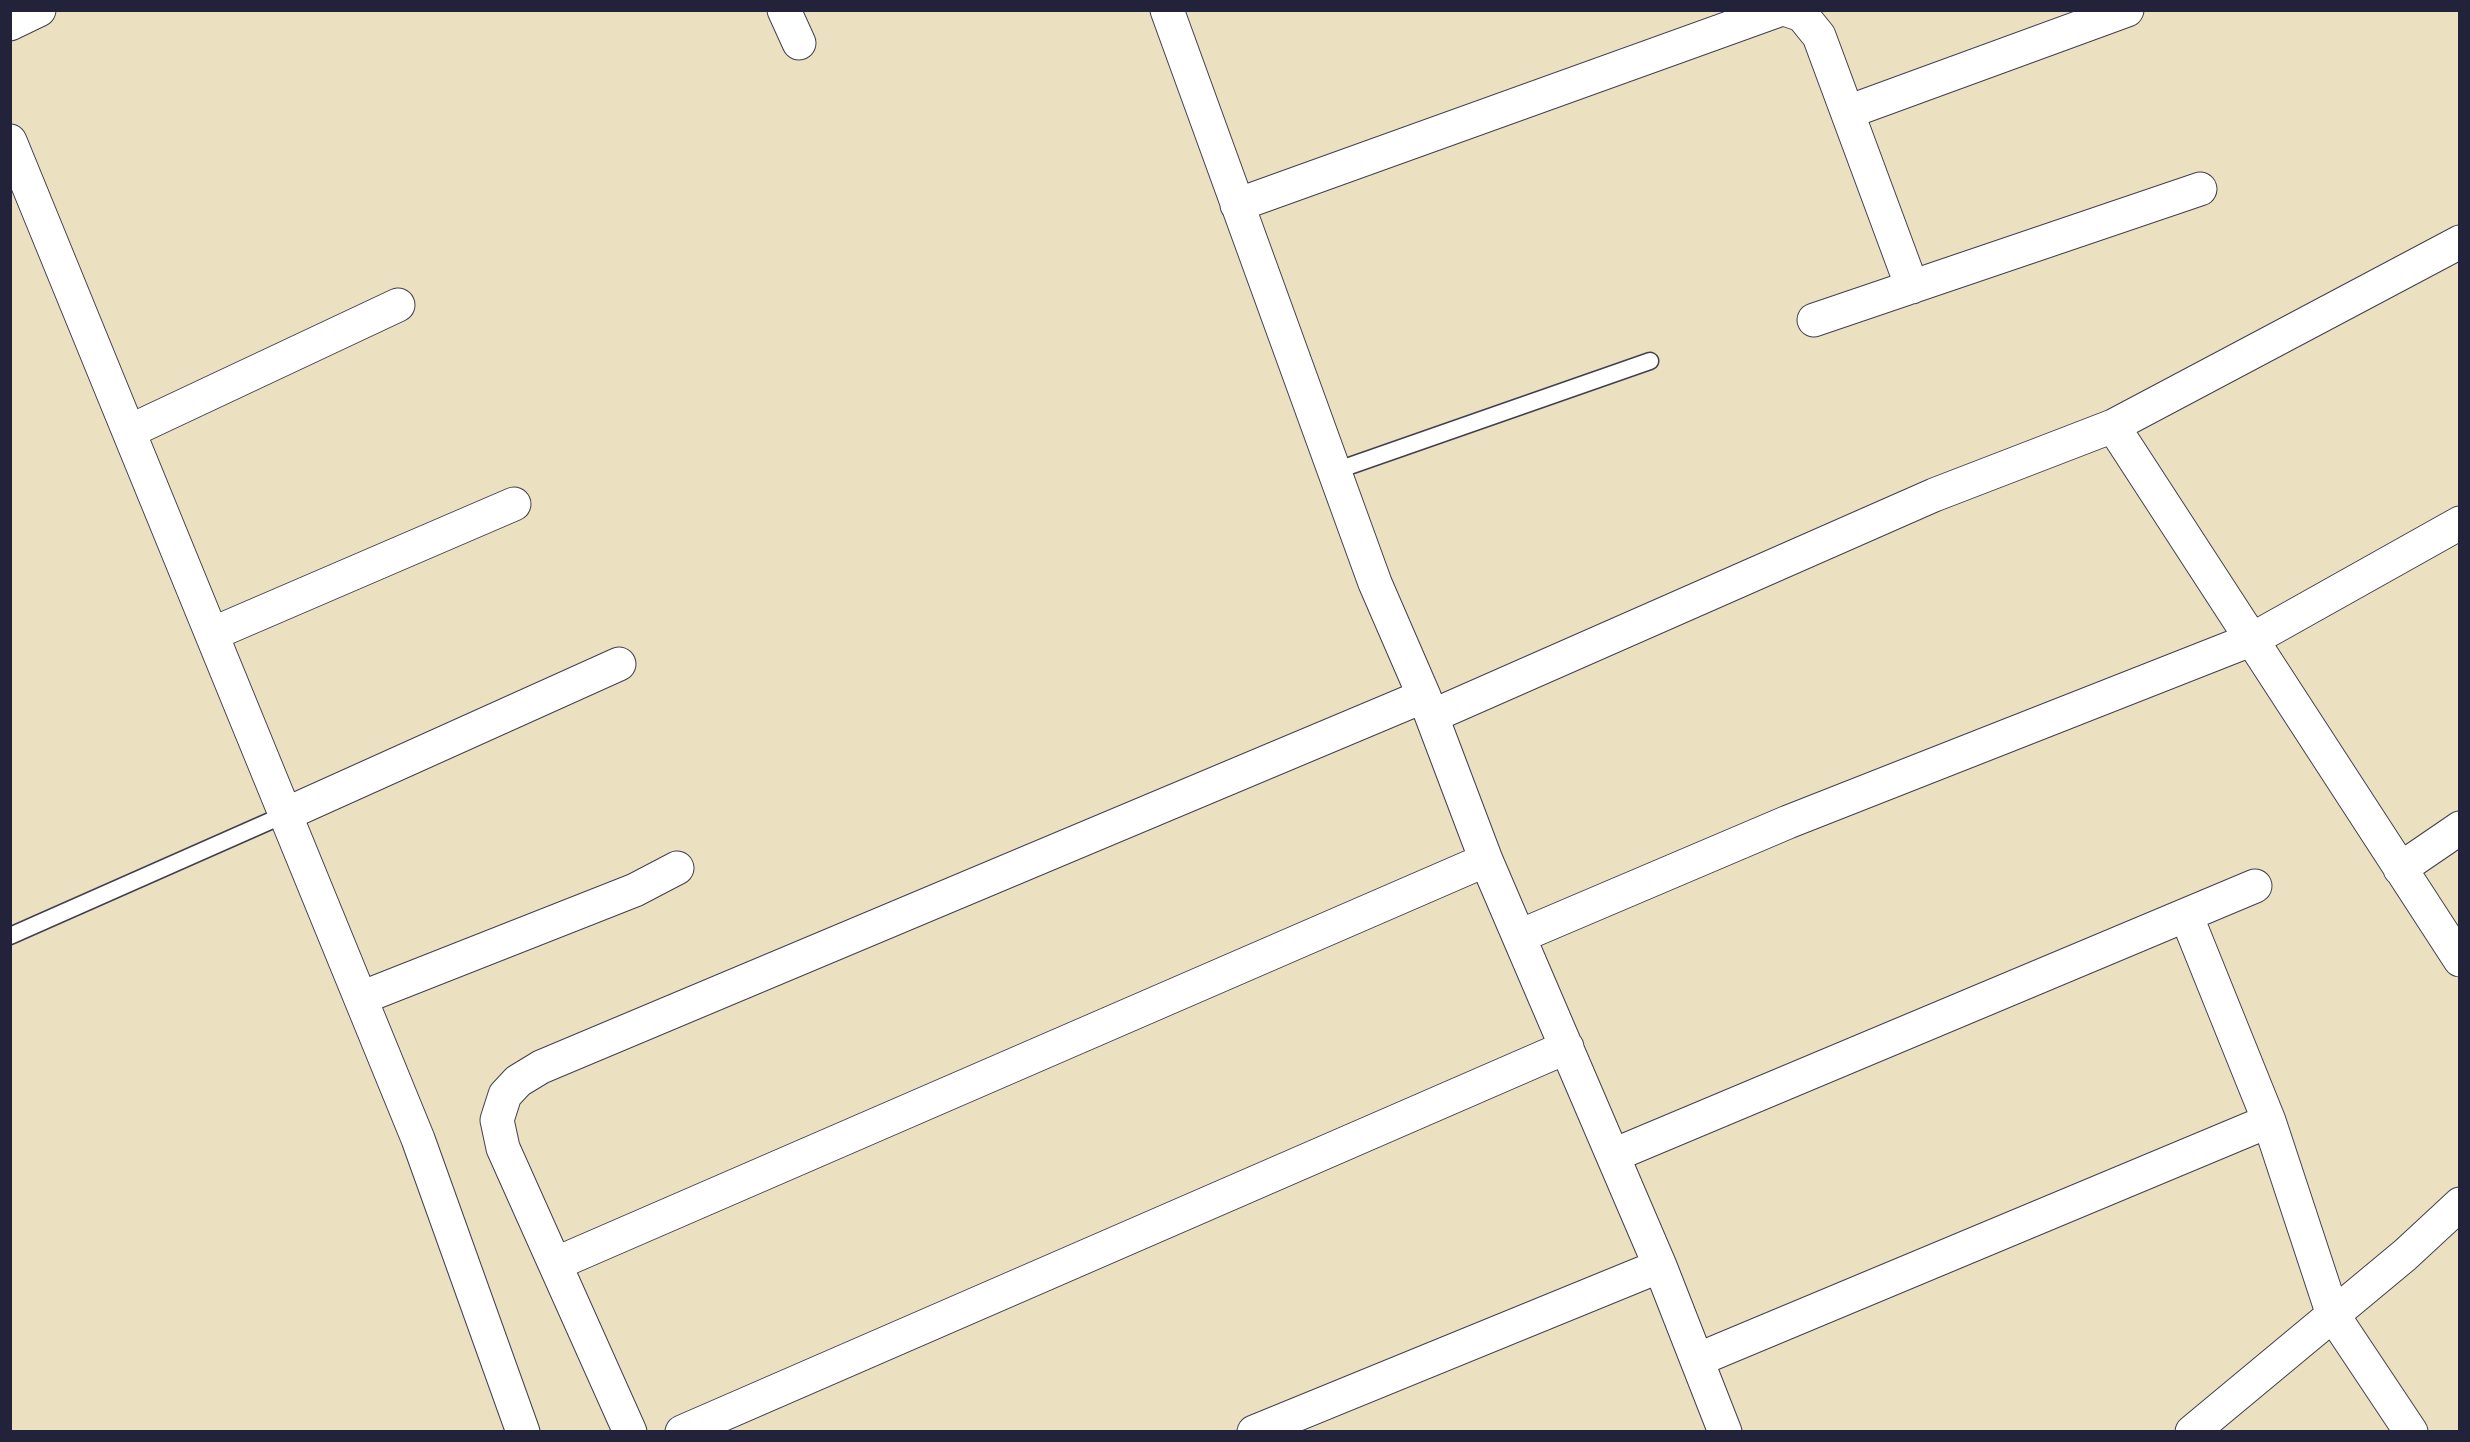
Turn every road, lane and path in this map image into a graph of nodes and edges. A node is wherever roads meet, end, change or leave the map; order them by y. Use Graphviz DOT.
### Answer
graph roads {
  1 [pos="39,10"];
  2 [pos="784,10"];
  3 [pos="1167,10"];
  4 [pos="1779,10"];
  5 [pos="1788,10"];
  6 [pos="2127,10"];
  7 [pos="10,24"];
  8 [pos="800,43"];
  9 [pos="1848,112"];
  10 [pos="10,141"];
  11 [pos="2200,189"];
  12 [pos="1238,205"];
  13 [pos="2460,242"];
  14 [pos="1912,287"];
  15 [pos="398,304"];
  16 [pos="1814,320"];
  17 [pos="1650,361"];
  18 [pos="2113,426"];
  19 [pos="130,431"];
  20 [pos="1335,471"];
  21 [pos="514,504"];
  22 [pos="2460,523"];
  23 [pos="212,634"];
  24 [pos="2253,639"];
  25 [pos="619,664"];
  26 [pos="1428,706"];
  27 [pos="286,814"];
  28 [pos="2460,828"];
  29 [pos="1486,860"];
  30 [pos="677,868"];
  31 [pos="2400,869"];
  32 [pos="2255,886"];
  33 [pos="2186,915"];
  34 [pos="10,936"];
  35 [pos="1520,936"];
  36 [pos="2460,960"];
  37 [pos="361,998"];
  38 [pos="1568,1047"];
  39 [pos="2269,1121"];
  40 [pos="1614,1155"];
  41 [pos="2460,1204"];
  42 [pos="555,1264"];
  43 [pos="1660,1266"];
  44 [pos="2333,1315"];
  45 [pos="1697,1360"];
  46 [pos="523,1431"];
  47 [pos="630,1431"];
  48 [pos="682,1431"];
  49 [pos="1254,1431"];
  50 [pos="1725,1431"];
  51 [pos="2192,1431"];
  52 [pos="2411,1431"];
  1 -- 7 [label="street"];
  2 -- 8 [label="street"];
  3 -- 12 [label="street"];
  4 -- 12 [label="street"];
  5 -- 9 [label="street"];
  6 -- 9 [label="street"];
  9 -- 14 [label="street"];
  10 -- 19 [label="street"];
  11 -- 14 [label="street"];
  12 -- 20 [label="street"];
  13 -- 18 [label="street"];
  14 -- 16 [label="street"];
  15 -- 19 [label="street"];
  17 -- 20 [label="lane"];
  18 -- 24 [label="street"];
  18 -- 26 [label="street"];
  19 -- 23 [label="street"];
  20 -- 26 [label="street"];
  21 -- 23 [label="street"];
  22 -- 24 [label="street"];
  23 -- 27 [label="street"];
  24 -- 31 [label="street"];
  24 -- 35 [label="street"];
  25 -- 27 [label="street"];
  26 -- 29 [label="street"];
  26 -- 42 [label="street"];
  27 -- 34 [label="lane"];
  27 -- 37 [label="street"];
  28 -- 31 [label="street"];
  29 -- 35 [label="street"];
  29 -- 42 [label="street"];
  30 -- 37 [label="street"];
  31 -- 36 [label="street"];
  32 -- 33 [label="street"];
  33 -- 39 [label="street"];
  33 -- 40 [label="street"];
  35 -- 38 [label="street"];
  37 -- 46 [label="street"];
  38 -- 40 [label="street"];
  38 -- 48 [label="street"];
  39 -- 44 [label="street"];
  39 -- 45 [label="street"];
  40 -- 43 [label="street"];
  41 -- 44 [label="street"];
  42 -- 47 [label="street"];
  43 -- 45 [label="street"];
  43 -- 49 [label="street"];
  44 -- 51 [label="street"];
  44 -- 52 [label="street"];
  45 -- 50 [label="street"];
}
